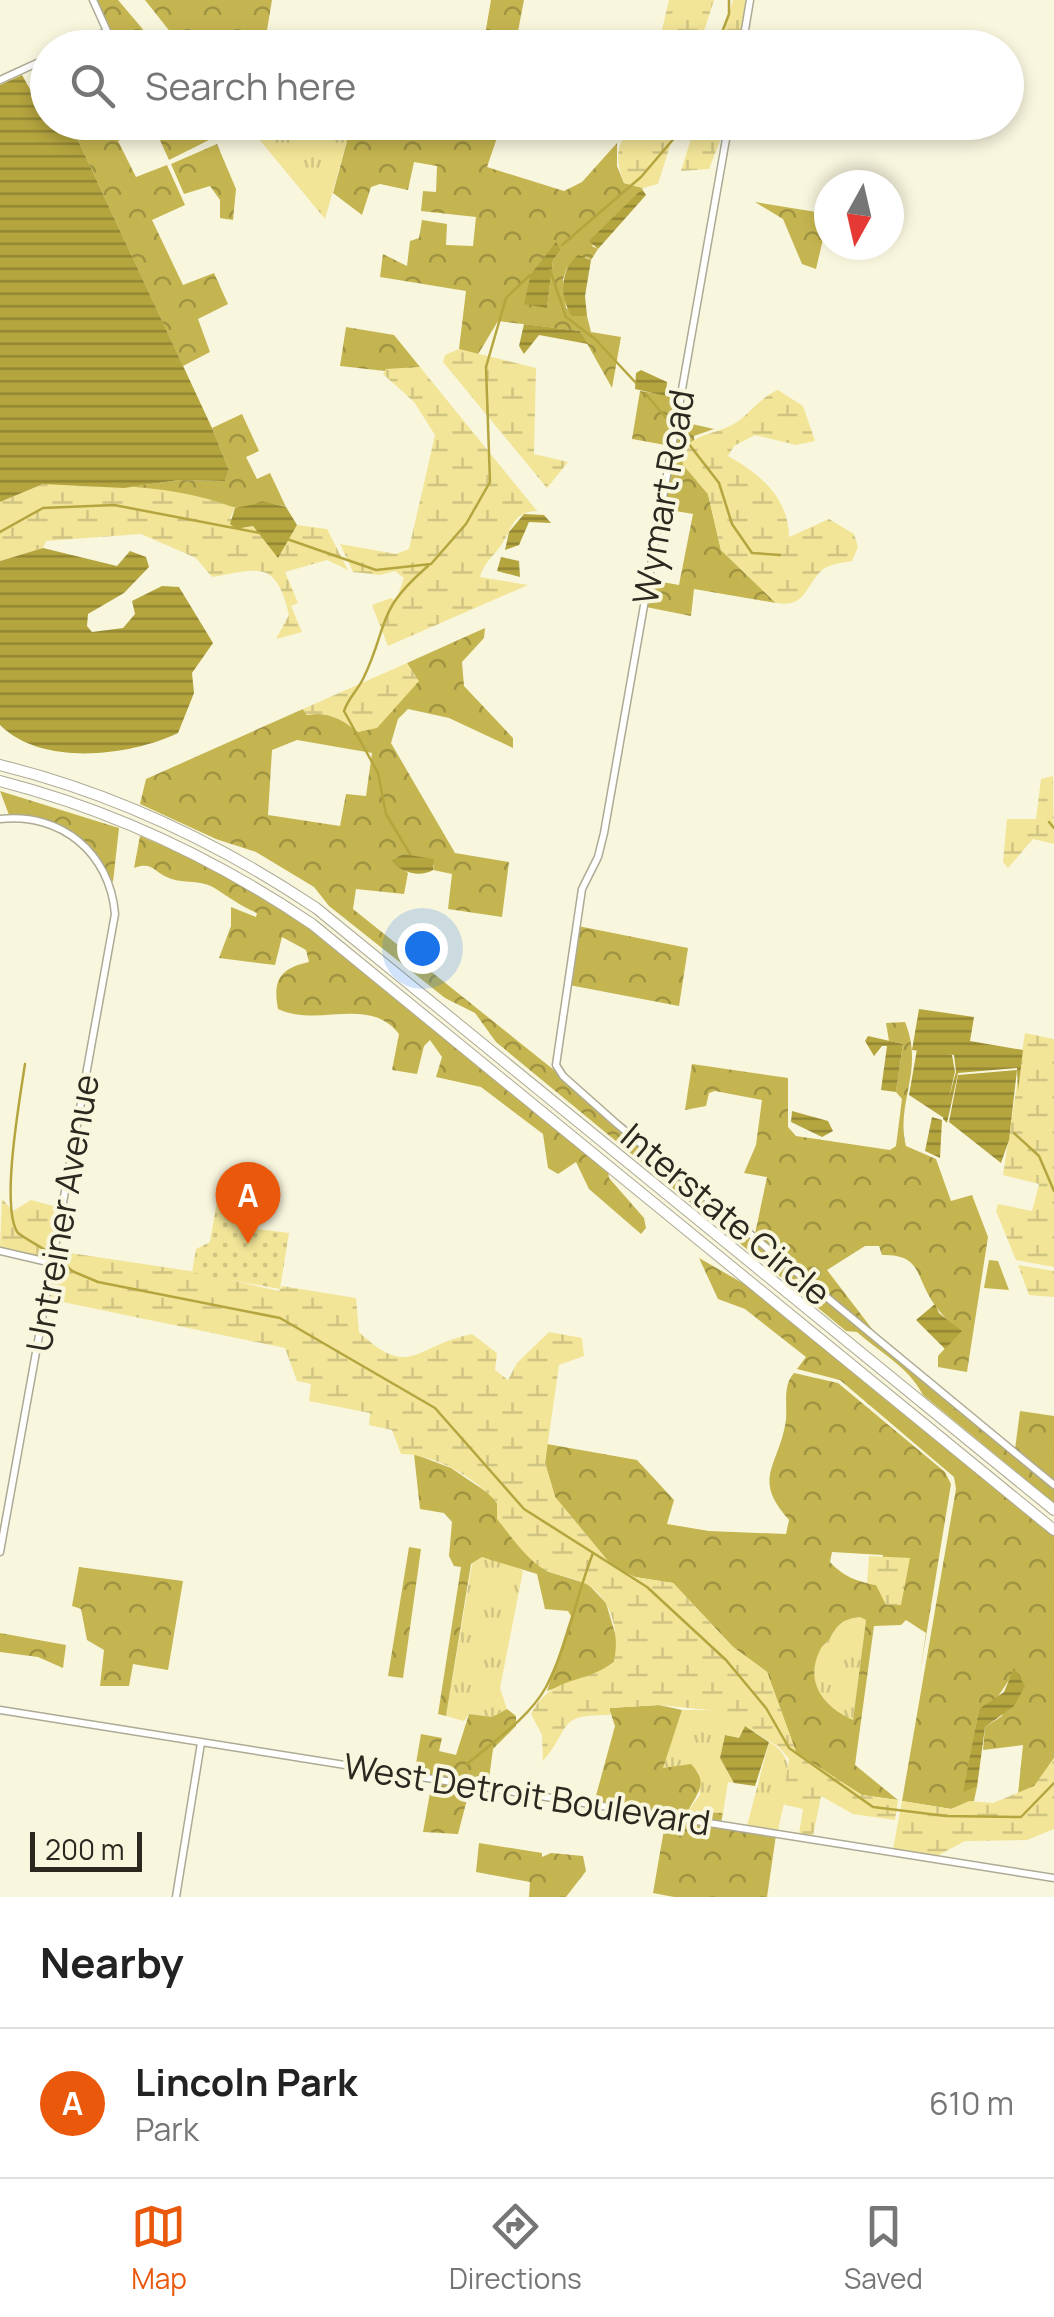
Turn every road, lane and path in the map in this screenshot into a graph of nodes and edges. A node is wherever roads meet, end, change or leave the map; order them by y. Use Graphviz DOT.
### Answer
graph roads {
  1 [pos="93,0"];
  2 [pos="750,0"];
  3 [pos="107,30"];
  4 [pos="745,30"];
  5 [pos="30,66"];
  6 [pos="0,80"];
  7 [pos="726,140"];
  8 [pos="0,764"];
  9 [pos="0,781"];
  10 [pos="0,819"];
  11 [pos="590,870"];
  12 [pos="0,1250"];
  13 [pos="53,1263"];
  14 [pos="1054,1485"];
  15 [pos="1054,1510"];
  16 [pos="1054,1530"];
  17 [pos="0,1552"];
  18 [pos="0,1710"];
  19 [pos="201,1743"];
  20 [pos="1054,1878"];
  21 [pos="176,1897"];
  1 -- 3 [label="street"];
  2 -- 4 [label="street"];
  5 -- 6 [label="street"];
  7 -- 11 [label="street, Wymart Road"];
  8 -- 15 [label="highway"];
  9 -- 16 [label="highway"];
  10 -- 13 [label="street, Untreiner Avenue"];
  11 -- 14 [label="street, Interstate Circle"];
  12 -- 13 [label="street"];
  13 -- 17 [label="street, Untreiner Avenue"];
  18 -- 19 [label="street, West Detroit Boulevard"];
  19 -- 20 [label="street, West Detroit Boulevard"];
  19 -- 21 [label="street"];
}
